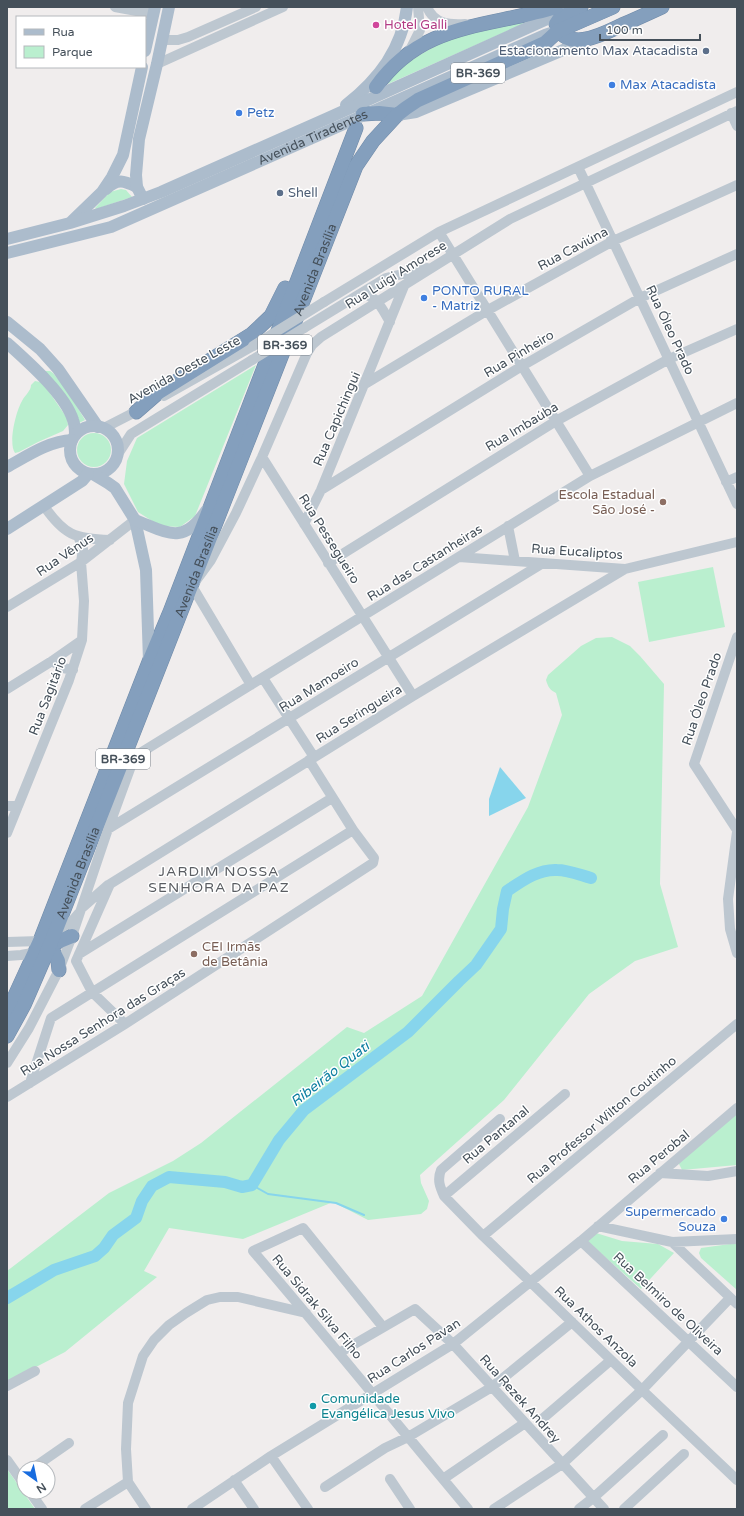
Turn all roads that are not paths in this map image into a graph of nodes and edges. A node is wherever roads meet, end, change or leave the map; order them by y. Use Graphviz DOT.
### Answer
graph roads {
  1 [pos="115,7"];
  2 [pos="169,7"];
  3 [pos="256,7"];
  4 [pos="283,7"];
  5 [pos="407,7"];
  6 [pos="418,7"];
  7 [pos="427,7"];
  8 [pos="556,7"];
  9 [pos="573,7"];
  10 [pos="581,7"];
  11 [pos="613,7"];
  12 [pos="662,7"];
  13 [pos="154,10"];
  14 [pos="239,11"];
  15 [pos="479,24"];
  16 [pos="558,31"];
  17 [pos="148,37"];
  18 [pos="591,39"];
  19 [pos="162,40"];
  20 [pos="146,47"];
  21 [pos="409,52"];
  22 [pos="158,64"];
  23 [pos="141,71"];
  24 [pos="376,87"];
  25 [pos="737,92"];
  26 [pos="147,110"];
  27 [pos="734,112"];
  28 [pos="363,114"];
  29 [pos="396,115"];
  30 [pos="330,117"];
  31 [pos="737,126"];
  32 [pos="356,128"];
  33 [pos="315,137"];
  34 [pos="578,167"];
  35 [pos="586,183"];
  36 [pos="737,185"];
  37 [pos="137,187"];
  38 [pos="102,192"];
  39 [pos="330,195"];
  40 [pos="143,199"];
  41 [pos="70,223"];
  42 [pos="111,227"];
  43 [pos="439,232"];
  44 [pos="7,239"];
  45 [pos="613,241"];
  46 [pos="7,253"];
  47 [pos="453,254"];
  48 [pos="737,254"];
  49 [pos="432,267"];
  50 [pos="404,286"];
  51 [pos="355,298"];
  52 [pos="640,298"];
  53 [pos="378,302"];
  54 [pos="488,310"];
  55 [pos="7,322"];
  56 [pos="390,322"];
  57 [pos="737,328"];
  58 [pos="7,343"];
  59 [pos="670,359"];
  60 [pos="522,366"];
  61 [pos="366,384"];
  62 [pos="737,403"];
  63 [pos="136,412"];
  64 [pos="556,421"];
  65 [pos="698,422"];
  66 [pos="101,427"];
  67 [pos="73,438"];
  68 [pos="262,457"];
  69 [pos="117,458"];
  70 [pos="7,467"];
  71 [pos="90,474"];
  72 [pos="590,476"];
  73 [pos="737,477"];
  74 [pos="726,482"];
  75 [pos="115,488"];
  76 [pos="321,490"];
  77 [pos="211,503"];
  78 [pos="737,504"];
  79 [pos="44,506"];
  80 [pos="135,520"];
  81 [pos="304,524"];
  82 [pos="508,526"];
  83 [pos="7,529"];
  84 [pos="78,536"];
  85 [pos="110,540"];
  86 [pos="737,542"];
  87 [pos="460,557"];
  88 [pos="515,561"];
  89 [pos="81,562"];
  90 [pos="328,563"];
  91 [pos="543,563"];
  92 [pos="625,569"];
  93 [pos="192,586"];
  94 [pos="7,607"];
  95 [pos="363,616"];
  96 [pos="737,637"];
  97 [pos="82,640"];
  98 [pos="389,658"];
  99 [pos="52,661"];
  100 [pos="149,662"];
  101 [pos="73,670"];
  102 [pos="263,678"];
  103 [pos="251,684"];
  104 [pos="7,689"];
  105 [pos="413,696"];
  106 [pos="290,719"];
  107 [pos="134,758"];
  108 [pos="312,758"];
  109 [pos="332,798"];
  110 [pos="7,806"];
  111 [pos="18,806"];
  112 [pos="108,829"];
  113 [pos="353,830"];
  114 [pos="737,831"];
  115 [pos="7,833"];
  116 [pos="110,884"];
  117 [pos="82,908"];
  118 [pos="72,936"];
  119 [pos="48,939"];
  120 [pos="7,942"];
  121 [pos="737,953"];
  122 [pos="34,954"];
  123 [pos="79,954"];
  124 [pos="7,956"];
  125 [pos="59,970"];
  126 [pos="92,992"];
  127 [pos="7,1013"];
  128 [pos="125,1024"];
  129 [pos="737,1024"];
  130 [pos="7,1036"];
  131 [pos="7,1063"];
  132 [pos="30,1083"];
  133 [pos="565,1094"];
  134 [pos="7,1097"];
  135 [pos="737,1108"];
  136 [pos="500,1119"];
  137 [pos="737,1171"];
  138 [pos="660,1173"];
  139 [pos="443,1193"];
  140 [pos="598,1226"];
  141 [pos="483,1236"];
  142 [pos="737,1239"];
  143 [pos="581,1241"];
  144 [pos="672,1242"];
  145 [pos="530,1282"];
  146 [pos="734,1301"];
  147 [pos="306,1313"];
  148 [pos="572,1322"];
  149 [pos="383,1327"];
  150 [pos="689,1341"];
  151 [pos="453,1344"];
  152 [pos="339,1353"];
  153 [pos="611,1360"];
  154 [pos="35,1371"];
  155 [pos="7,1386"];
  156 [pos="492,1387"];
  157 [pos="737,1387"];
  158 [pos="642,1390"];
  159 [pos="371,1394"];
  160 [pos="541,1420"];
  161 [pos="525,1423"];
  162 [pos="663,1435"];
  163 [pos="408,1437"];
  164 [pos="69,1443"];
  165 [pos="684,1454"];
  166 [pos="271,1456"];
  167 [pos="7,1460"];
  168 [pos="45,1460"];
  169 [pos="562,1464"];
  170 [pos="16,1470"];
  171 [pos="390,1479"];
  172 [pos="443,1479"];
  173 [pos="234,1480"];
  174 [pos="737,1480"];
  175 [pos="128,1482"];
  176 [pos="325,1486"];
  177 [pos="594,1498"];
  178 [pos="36,1500"];
  179 [pos="42,1509"];
  180 [pos="85,1509"];
  181 [pos="146,1509"];
  182 [pos="192,1509"];
  183 [pos="254,1509"];
  184 [pos="308,1509"];
  185 [pos="410,1509"];
  186 [pos="468,1509"];
  187 [pos="494,1509"];
  188 [pos="579,1509"];
  189 [pos="604,1509"];
  190 [pos="624,1509"];
  1 -- 13 [label="street"];
  2 -- 19 [label="main road"];
  3 -- 14 [label="street"];
  4 -- 22 [label="street"];
  5 -- 30 [label="main road"];
  6 -- 21 [label="street"];
  7 -- 15 [label="street"];
  8 -- 15 [label="highway"];
  9 -- 30 [label="main road, Avenida Tiradentes"];
  10 -- 16 [label="highway"];
  11 -- 16 [label="highway, Avenida Tiradentes / BR-369"];
  12 -- 18 [label="highway"];
  13 -- 17 [label="main road"];
  14 -- 19 [label="street"];
  15 -- 21 [label="highway"];
  16 -- 18 [label="highway"];
  16 -- 28 [label="main road, Avenida Tiradentes"];
  16 -- 29 [label="highway, BR-369"];
  17 -- 19 [label="main road"];
  17 -- 20 [label="main road"];
  18 -- 29 [label="main road"];
  19 -- 22 [label="main road"];
  21 -- 24 [label="highway"];
  22 -- 26 [label="main road"];
  23 -- 26 [label="main road"];
  23 -- 38 [label="main road"];
  25 -- 34 [label="street, Rua Luigi Amorese"];
  26 -- 37 [label="main road"];
  27 -- 31 [label="street"];
  27 -- 35 [label="street, Rua Luigi Amorese"];
  28 -- 29 [label="highway"];
  28 -- 33 [label="main road, Avenida Tiradentes"];
  29 -- 93 [label="highway, Avenida Brasília / BR-369"];
  30 -- 33 [label="main road"];
  30 -- 40 [label="main road, Avenida Tiradentes"];
  32 -- 39 [label="highway, Avenida Brasília / BR-369"];
  33 -- 42 [label="main road, Avenida Tiradentes"];
  34 -- 35 [label="street, Rua Óleo Prado"];
  34 -- 43 [label="street, Rua Luigi Amorese"];
  35 -- 45 [label="street, Rua Óleo Prado"];
  35 -- 47 [label="street, Rua Luigi Amorese"];
  36 -- 45 [label="street, Rua Caviúna"];
  37 -- 38 [label="main road"];
  37 -- 40 [label="main road"];
  38 -- 41 [label="main road"];
  39 -- 63 [label="highway"];
  39 -- 77 [label="highway, Avenida Brasília / BR-369"];
  40 -- 41 [label="main road, Avenida Tiradentes"];
  40 -- 42 [label="main road"];
  41 -- 44 [label="main road, Avenida Tiradentes"];
  42 -- 46 [label="main road, Avenida Tiradentes"];
  43 -- 47 [label="street"];
  43 -- 63 [label="street, Avenida Oeste Leste, bridge"];
  45 -- 52 [label="street, Rua Óleo Prado"];
  45 -- 54 [label="street, Rua Caviúna"];
  47 -- 49 [label="street, Rua Luigi Amorese"];
  47 -- 54 [label="street"];
  48 -- 52 [label="street, Rua Pinheiro"];
  49 -- 50 [label="street, Rua Luigi Amorese"];
  49 -- 51 [label="street"];
  50 -- 53 [label="street, Rua Luigi Amorese"];
  50 -- 56 [label="street, Rua Capichingui"];
  51 -- 53 [label="street"];
  51 -- 69 [label="street, bridge"];
  52 -- 59 [label="street, Rua Óleo Prado"];
  52 -- 60 [label="street, Rua Pinheiro"];
  53 -- 56 [label="street"];
  53 -- 68 [label="street, Rua Luigi Amorese"];
  54 -- 60 [label="street"];
  54 -- 61 [label="street, Rua Caviúna"];
  55 -- 66 [label="main road"];
  56 -- 61 [label="street, Rua Capichingui"];
  57 -- 59 [label="street, Rua Imbaúba"];
  58 -- 67 [label="main road"];
  59 -- 64 [label="street, Rua Imbaúba"];
  59 -- 65 [label="street, Rua Óleo Prado"];
  60 -- 64 [label="street"];
  60 -- 76 [label="street, Rua Pinheiro"];
  61 -- 76 [label="street, Rua Capichingui"];
  62 -- 65 [label="street, Rua das Castanheiras"];
  63 -- 66 [label="street, Avenida Oeste Leste"];
  64 -- 72 [label="street"];
  64 -- 90 [label="street, Rua Imbaúba"];
  65 -- 72 [label="street, Rua das Castanheiras"];
  65 -- 74 [label="street, Rua Óleo Prado"];
  66 -- 67 [label="main road"];
  66 -- 69 [label="main road"];
  67 -- 70 [label="main road"];
  67 -- 71 [label="main road"];
  68 -- 81 [label="street, Rua Pessegueiro"];
  68 -- 93 [label="street, Rua Luigi Amorese"];
  69 -- 71 [label="main road"];
  69 -- 75 [label="main road"];
  71 -- 75 [label="main road"];
  71 -- 79 [label="main road"];
  72 -- 82 [label="street, Rua das Castanheiras"];
  73 -- 74 [label="street"];
  74 -- 78 [label="street, Rua Óleo Prado"];
  75 -- 80 [label="main road"];
  76 -- 81 [label="street, Rua Capichingui"];
  77 -- 80 [label="main road"];
  77 -- 100 [label="highway, Avenida Brasília / BR-369"];
  79 -- 83 [label="main road"];
  79 -- 84 [label="street"];
  80 -- 85 [label="street, Rua Vênus"];
  80 -- 100 [label="main road"];
  81 -- 90 [label="street, Rua Pessegueiro"];
  82 -- 87 [label="street, Rua das Castanheiras"];
  82 -- 88 [label="street"];
  84 -- 85 [label="street"];
  84 -- 89 [label="street, Rua Sagitário"];
  85 -- 89 [label="street, Rua Vênus"];
  86 -- 92 [label="street, Rua Eucaliptos"];
  87 -- 88 [label="street, Rua Eucaliptos"];
  87 -- 95 [label="street, Rua das Castanheiras"];
  88 -- 91 [label="street, Rua Eucaliptos"];
  89 -- 94 [label="street, Rua Vênus"];
  89 -- 97 [label="street, Rua Sagitário"];
  90 -- 95 [label="street, Rua Pessegueiro"];
  91 -- 92 [label="street, Rua Eucaliptos"];
  91 -- 98 [label="street, Rua Mamoeiro"];
  92 -- 105 [label="street, Rua Seringueira"];
  93 -- 103 [label="street"];
  93 -- 119 [label="highway, Avenida Brasília / BR-369"];
  95 -- 98 [label="street, Rua Pessegueiro"];
  95 -- 102 [label="street, Rua das Castanheiras"];
  96 -- 114 [label="street, Rua Óleo Prado"];
  97 -- 99 [label="street"];
  97 -- 101 [label="street, Rua Sagitário"];
  98 -- 105 [label="street, Rua Pessegueiro"];
  98 -- 106 [label="street, Rua Mamoeiro"];
  99 -- 101 [label="street"];
  99 -- 104 [label="street"];
  100 -- 119 [label="highway, Avenida Brasília / BR-369"];
  101 -- 111 [label="street, Rua Sagitário"];
  102 -- 103 [label="street, Rua das Castanheiras"];
  102 -- 106 [label="street"];
  103 -- 107 [label="street, Rua das Castanheiras"];
  105 -- 108 [label="street, Rua Seringueira"];
  106 -- 108 [label="street"];
  106 -- 112 [label="street, Rua Mamoeiro"];
  107 -- 112 [label="street, Avenida Brasília"];
  108 -- 109 [label="street"];
  108 -- 116 [label="street, Rua Seringueira"];
  109 -- 113 [label="street"];
  109 -- 123 [label="street"];
  110 -- 111 [label="street"];
  111 -- 115 [label="street, Rua Sagitário"];
  112 -- 117 [label="street, Avenida Brasília"];
  113 -- 126 [label="street"];
  113 -- 128 [label="street, Rua Nossa Senhora das Graças"];
  114 -- 121 [label="street"];
  116 -- 117 [label="street, Rua Seringueira"];
  116 -- 123 [label="street"];
  117 -- 118 [label="street, Avenida Brasília"];
  117 -- 119 [label="street, Rua Seringueira"];
  118 -- 119 [label="highway"];
  118 -- 125 [label="street, Avenida Brasília"];
  119 -- 120 [label="street"];
  119 -- 122 [label="highway, Avenida Brasília / BR-369"];
  119 -- 125 [label="highway"];
  119 -- 130 [label="highway, Avenida Brasília / BR-369"];
  122 -- 124 [label="street"];
  122 -- 127 [label="highway, Avenida Brasília / BR-369"];
  123 -- 126 [label="street"];
  125 -- 131 [label="street, Avenida Brasília"];
  126 -- 128 [label="street"];
  126 -- 132 [label="street"];
  128 -- 132 [label="street, Rua Nossa Senhora das Graças"];
  129 -- 141 [label="street, Rua Professor Wilton Coutinho"];
  132 -- 134 [label="street, Rua Nossa Senhora das Graças"];
  133 -- 139 [label="street, Rua Pantanal"];
  135 -- 138 [label="street, Rua Perobal"];
  136 -- 139 [label="street"];
  137 -- 138 [label="street"];
  138 -- 140 [label="street, Rua Perobal"];
  139 -- 141 [label="street, Rua Athos Anzola"];
  140 -- 143 [label="street, Rua Carlos Pavan"];
  140 -- 144 [label="street"];
  141 -- 145 [label="street, Rua Athos Anzola"];
  142 -- 144 [label="street"];
  143 -- 145 [label="street, Rua Carlos Pavan"];
  143 -- 150 [label="street, Rua Belmiro de Oliveira"];
  144 -- 146 [label="street"];
  145 -- 148 [label="street, Rua Athos Anzola"];
  145 -- 151 [label="street, Rua Carlos Pavan"];
  146 -- 150 [label="street"];
  147 -- 149 [label="street, Rua Sidrak Silva Filho"];
  147 -- 152 [label="street, Rua Sidrak Silva Filho"];
  147 -- 175 [label="street"];
  148 -- 153 [label="street, Rua Athos Anzola"];
  148 -- 156 [label="street"];
  149 -- 151 [label="street, Rua Rezek Andrey"];
  149 -- 152 [label="street"];
  150 -- 157 [label="street, Rua Belmiro de Oliveira"];
  150 -- 158 [label="street"];
  151 -- 156 [label="street, Rua Rezek Andrey"];
  151 -- 159 [label="street, Rua Carlos Pavan"];
  152 -- 159 [label="street, Rua Sidrak Silva Filho"];
  153 -- 158 [label="street, Rua Athos Anzola"];
  153 -- 160 [label="street"];
  154 -- 155 [label="street"];
  156 -- 161 [label="street, Rua Rezek Andrey"];
  156 -- 163 [label="street"];
  158 -- 169 [label="street"];
  158 -- 174 [label="street, Rua Athos Anzola"];
  159 -- 163 [label="street, Rua Sidrak Silva Filho"];
  159 -- 166 [label="street, Rua Carlos Pavan"];
  161 -- 169 [label="street, Rua Rezek Andrey"];
  161 -- 172 [label="street"];
  162 -- 177 [label="street"];
  163 -- 172 [label="street, Rua Sidrak Silva Filho"];
  163 -- 176 [label="street"];
  164 -- 168 [label="street"];
  165 -- 190 [label="street"];
  166 -- 173 [label="street, Rua Carlos Pavan"];
  166 -- 184 [label="street"];
  167 -- 170 [label="street"];
  169 -- 177 [label="street, Rua Rezek Andrey"];
  169 -- 187 [label="street"];
  171 -- 185 [label="street"];
  172 -- 186 [label="street, Rua Sidrak Silva Filho"];
  173 -- 182 [label="street, Rua Carlos Pavan"];
  173 -- 183 [label="street"];
  175 -- 180 [label="street"];
  175 -- 181 [label="street"];
  177 -- 188 [label="street"];
  177 -- 189 [label="street, Rua Rezek Andrey"];
  178 -- 179 [label="street"];
}
